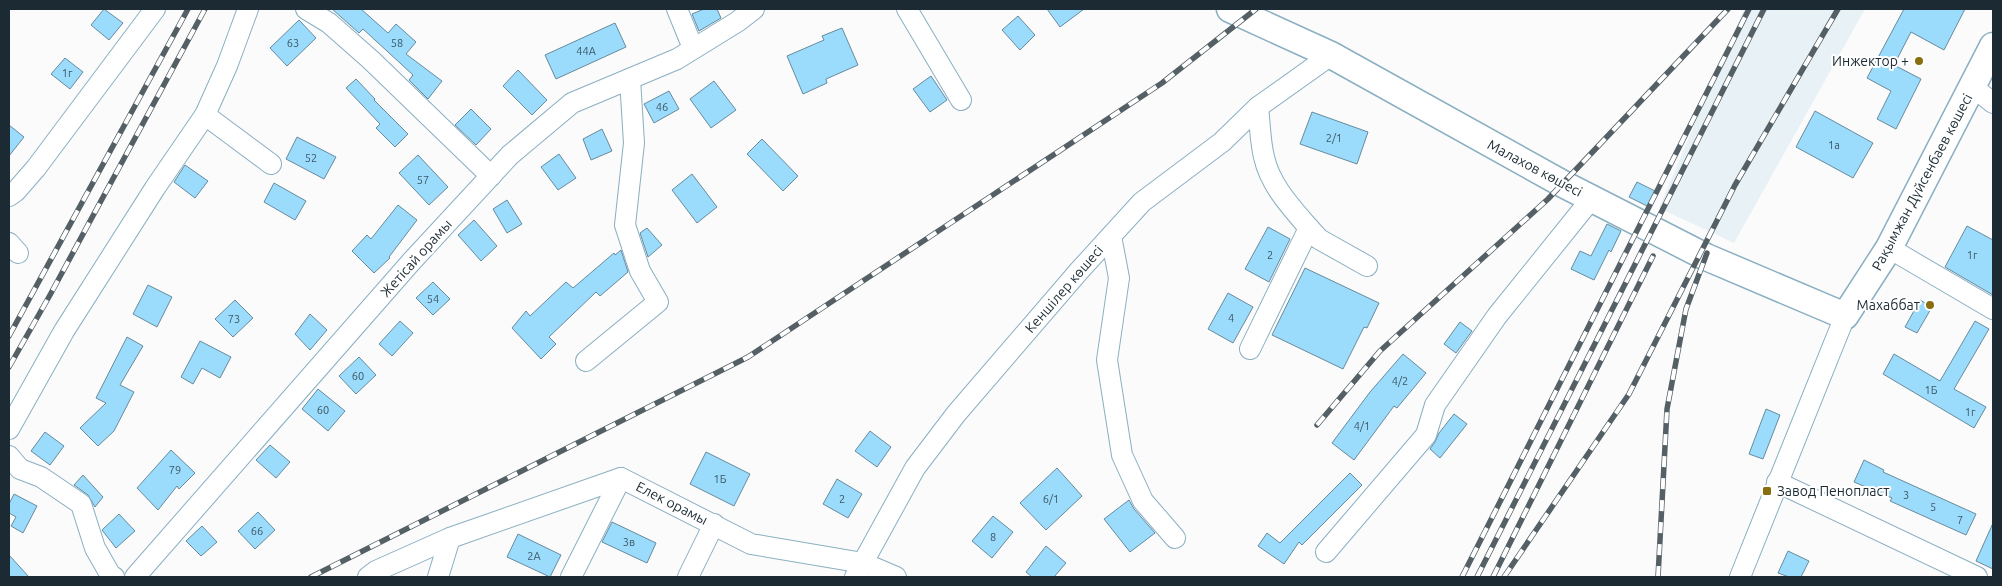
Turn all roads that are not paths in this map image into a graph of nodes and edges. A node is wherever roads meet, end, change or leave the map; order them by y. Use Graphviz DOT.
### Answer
graph roads {
  1 [pos="154,9"];
  2 [pos="248,9"];
  3 [pos="306,9"];
  4 [pos="677,9"];
  5 [pos="754,9"];
  6 [pos="907,9"];
  7 [pos="1230,9"];
  8 [pos="1993,46"];
  9 [pos="692,48"];
  10 [pos="1331,55"];
  11 [pos="630,79"];
  12 [pos="1973,87"];
  13 [pos="961,100"];
  14 [pos="1993,103"];
  15 [pos="1258,106"];
  16 [pos="205,115"];
  17 [pos="271,164"];
  18 [pos="491,176"];
  19 [pos="9,196"];
  20 [pos="1592,198"];
  21 [pos="1309,228"];
  22 [pos="1111,236"];
  23 [pos="1889,248"];
  24 [pos="1367,266"];
  25 [pos="1993,309"];
  26 [pos="1846,316"];
  27 [pos="1250,349"];
  28 [pos="586,361"];
  29 [pos="9,429"];
  30 [pos="9,456"];
  31 [pos="621,478"];
  32 [pos="1777,482"];
  33 [pos="714,524"];
  34 [pos="450,538"];
  35 [pos="1175,538"];
  36 [pos="1326,552"];
  37 [pos="859,570"];
  38 [pos="114,577"];
  39 [pos="135,577"];
  40 [pos="368,577"];
  41 [pos="438,577"];
  42 [pos="571,577"];
  43 [pos="688,577"];
  44 [pos="896,577"];
  45 [pos="1740,577"];
  46 [pos="1977,577"];
  1 -- 19 [label="street"];
  2 -- 16 [label="street"];
  3 -- 18 [label="street"];
  4 -- 9 [label="street"];
  5 -- 9 [label="street, Жетісай орамы"];
  6 -- 13 [label="street"];
  7 -- 10 [label="main road, Малахов көшесі"];
  8 -- 12 [label="main road, Рақымжан Дүйсенбаев көшесі"];
  9 -- 11 [label="street, Жетісай орамы"];
  10 -- 15 [label="street, Кеншілер көшесі"];
  10 -- 20 [label="main road, Малахов көшесі"];
  11 -- 18 [label="street, Жетісай орамы"];
  11 -- 28 [label="street"];
  12 -- 14 [label="street"];
  12 -- 23 [label="main road, Рақымжан Дүйсенбаев көшесі"];
  15 -- 21 [label="street"];
  15 -- 22 [label="street, Кеншілер көшесі"];
  16 -- 17 [label="street"];
  16 -- 29 [label="street"];
  18 -- 39 [label="street, Жетісай орамы"];
  20 -- 26 [label="main road, Малахов көшесі"];
  20 -- 36 [label="street"];
  21 -- 24 [label="street"];
  21 -- 27 [label="street"];
  22 -- 35 [label="street"];
  22 -- 37 [label="street, Кеншілер көшесі"];
  23 -- 25 [label="street"];
  23 -- 26 [label="main road, Рақымжан Дүйсенбаев көшесі"];
  26 -- 32 [label="street, Рақымжан Дүйсенбаев көшесі"];
  30 -- 38 [label="street"];
  31 -- 33 [label="street, Елек орамы"];
  31 -- 34 [label="street, Елек орамы"];
  31 -- 42 [label="street"];
  32 -- 45 [label="street, Рақымжан Дүйсенбаев көшесі"];
  32 -- 46 [label="street"];
  33 -- 37 [label="street, Елек орамы"];
  33 -- 43 [label="street"];
  34 -- 40 [label="street, Елек орамы"];
  34 -- 41 [label="street"];
  37 -- 44 [label="street, Елек орамы"];
}
